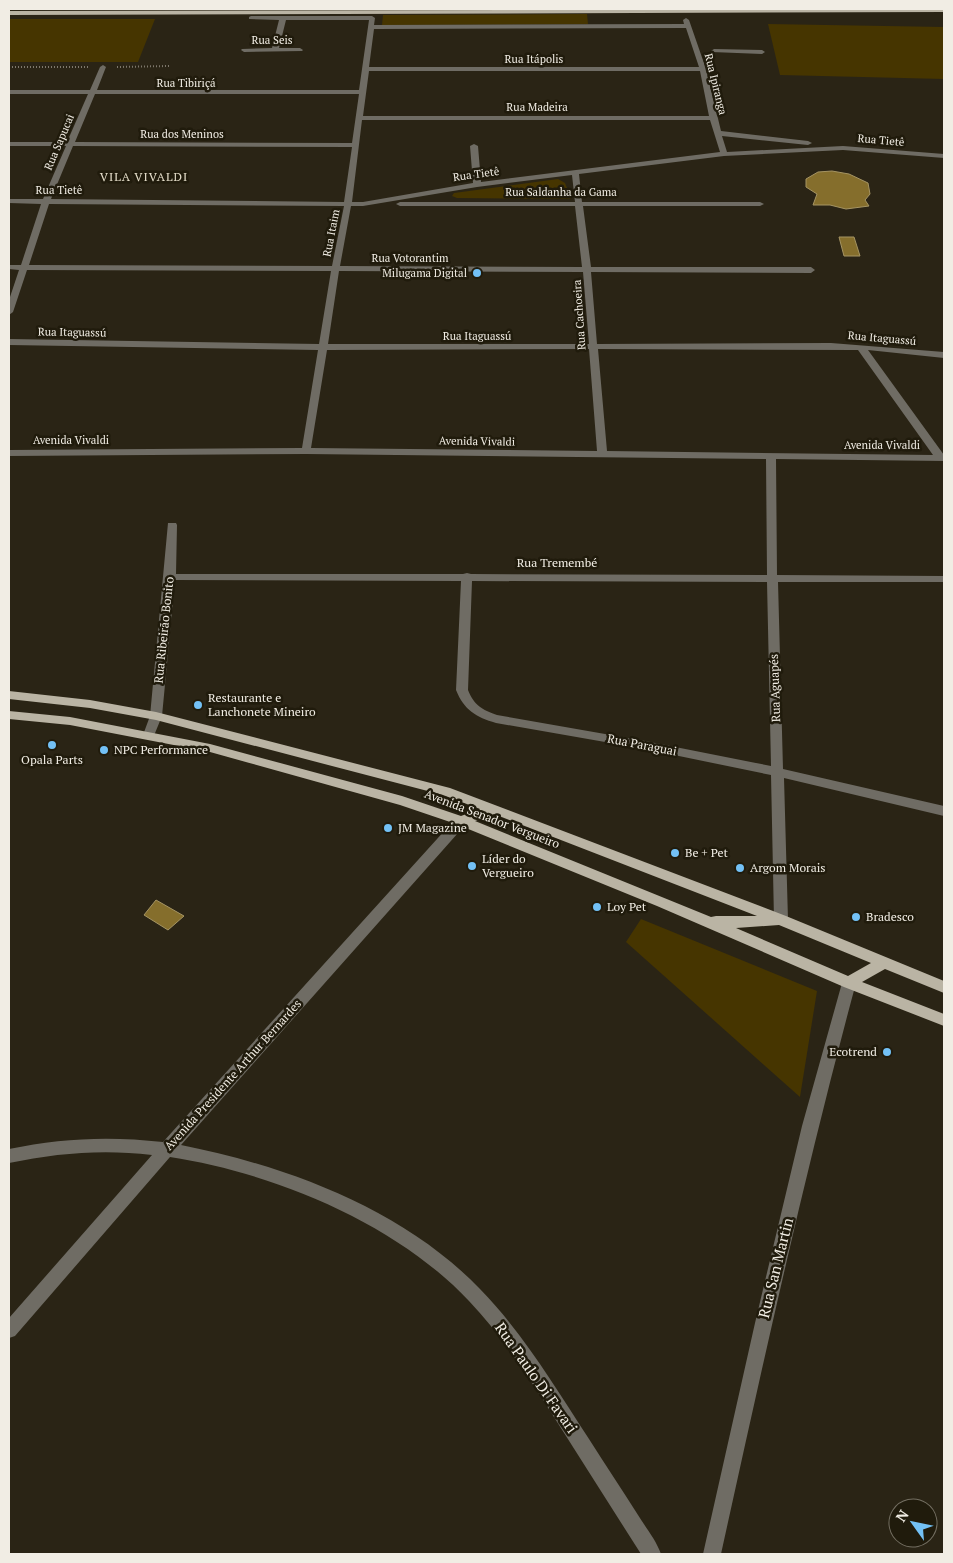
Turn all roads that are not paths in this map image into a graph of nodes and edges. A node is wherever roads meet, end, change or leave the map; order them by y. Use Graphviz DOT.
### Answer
graph roads {
  1 [pos="9,9"];
  2 [pos="16,9"];
  3 [pos="944,10"];
  4 [pos="9,13"];
  5 [pos="251,18"];
  6 [pos="283,18"];
  7 [pos="372,22"];
  8 [pos="244,50"];
  9 [pos="275,50"];
  10 [pos="300,50"];
  11 [pos="714,51"];
  12 [pos="762,52"];
  13 [pos="103,67"];
  14 [pos="703,69"];
  15 [pos="366,70"];
  16 [pos="9,92"];
  17 [pos="363,92"];
  18 [pos="91,93"];
  19 [pos="361,118"];
  20 [pos="713,118"];
  21 [pos="719,133"];
  22 [pos="9,144"];
  23 [pos="70,144"];
  24 [pos="356,146"];
  25 [pos="474,146"];
  26 [pos="844,148"];
  27 [pos="724,154"];
  28 [pos="944,156"];
  29 [pos="575,173"];
  30 [pos="477,185"];
  31 [pos="445,190"];
  32 [pos="9,201"];
  33 [pos="46,201"];
  34 [pos="452,203"];
  35 [pos="580,203"];
  36 [pos="348,204"];
  37 [pos="363,204"];
  38 [pos="760,204"];
  39 [pos="9,267"];
  40 [pos="24,267"];
  41 [pos="335,270"];
  42 [pos="587,270"];
  43 [pos="811,270"];
  44 [pos="9,312"];
  45 [pos="9,342"];
  46 [pos="324,347"];
  47 [pos="593,347"];
  48 [pos="861,347"];
  49 [pos="944,355"];
  50 [pos="306,451"];
  51 [pos="9,453"];
  52 [pos="602,455"];
  53 [pos="771,457"];
  54 [pos="942,458"];
  55 [pos="172,525"];
  56 [pos="467,576"];
  57 [pos="170,577"];
  58 [pos="772,578"];
  59 [pos="944,579"];
  60 [pos="9,695"];
  61 [pos="9,715"];
  62 [pos="156,716"];
  63 [pos="150,735"];
  64 [pos="777,772"];
  65 [pos="492,810"];
  66 [pos="944,811"];
  67 [pos="461,821"];
  68 [pos="781,920"];
  69 [pos="706,921"];
  70 [pos="883,963"];
  71 [pos="849,983"];
  72 [pos="944,987"];
  73 [pos="944,1020"];
  74 [pos="166,1150"];
  75 [pos="9,1156"];
  76 [pos="9,1330"];
  77 [pos="652,1554"];
  78 [pos="712,1554"];
  1 -- 2 [label="main road"];
  3 -- 4 [label="main road"];
  5 -- 6 [label="street"];
  6 -- 7 [label="street"];
  6 -- 9 [label="street"];
  7 -- 14 [label="street, Rua Ipiranga"];
  7 -- 15 [label="street, Rua Itaim"];
  8 -- 9 [label="street, Rua Seis"];
  9 -- 10 [label="street, Rua Seis"];
  11 -- 12 [label="street"];
  13 -- 18 [label="street, Rua Sapucai"];
  14 -- 15 [label="street, Rua Itápolis"];
  14 -- 20 [label="street, Rua Ipiranga"];
  15 -- 17 [label="street, Rua Itaim"];
  16 -- 18 [label="street, Rua Tibiriçá"];
  17 -- 18 [label="street, Rua Tibiriçá"];
  17 -- 19 [label="street, Rua Itaim"];
  18 -- 23 [label="street, Rua Sapucai"];
  19 -- 20 [label="street, Rua Madeira"];
  19 -- 24 [label="street, Rua Itaim"];
  20 -- 21 [label="street, Rua Ipiranga"];
  21 -- 26 [label="street"];
  21 -- 27 [label="street, Rua Ipiranga"];
  22 -- 23 [label="street, Rua dos Meninos"];
  23 -- 24 [label="street, Rua dos Meninos"];
  23 -- 33 [label="street, Rua Sapucai"];
  24 -- 36 [label="street, Rua Itaim"];
  25 -- 30 [label="street"];
  26 -- 27 [label="street, Rua Tietê"];
  26 -- 28 [label="street, Rua Tietê"];
  27 -- 29 [label="street, Rua Tietê"];
  29 -- 30 [label="street, Rua Tietê"];
  29 -- 35 [label="street, Rua Cachoeira"];
  30 -- 31 [label="street, Rua Tietê"];
  31 -- 34 [label="street"];
  31 -- 37 [label="street, Rua Tietê"];
  32 -- 33 [label="street, Rua Tietê"];
  33 -- 36 [label="street, Rua Tietê"];
  33 -- 40 [label="street, Rua Sapucai"];
  34 -- 35 [label="street, Rua Saldanha da Gama"];
  34 -- 37 [label="street, Rua Saldanha da Gama"];
  35 -- 38 [label="street, Rua Saldanha da Gama"];
  35 -- 42 [label="street, Rua Cachoeira"];
  36 -- 37 [label="street, Rua Tietê"];
  36 -- 41 [label="street, Rua Itaim"];
  39 -- 40 [label="street, Rua Votorantim"];
  40 -- 41 [label="street, Rua Votorantim"];
  40 -- 44 [label="street, Rua Sapucai"];
  41 -- 42 [label="street, Rua Votorantim"];
  41 -- 46 [label="street, Rua Itaim"];
  42 -- 43 [label="street, Rua Votorantim"];
  42 -- 47 [label="street, Rua Cachoeira"];
  45 -- 46 [label="street, Rua Itaguassú"];
  46 -- 47 [label="street, Rua Itaguassú"];
  46 -- 50 [label="street, Rua Itaim"];
  47 -- 48 [label="street, Rua Itaguassú"];
  47 -- 52 [label="street, Rua Cachoeira"];
  48 -- 49 [label="street, Rua Itaguassú"];
  48 -- 54 [label="street"];
  50 -- 51 [label="street, Avenida Vivaldi"];
  50 -- 52 [label="street, Avenida Vivaldi"];
  52 -- 53 [label="street, Avenida Vivaldi"];
  53 -- 54 [label="street, Avenida Vivaldi"];
  53 -- 58 [label="street, Rua Aguapés"];
  55 -- 57 [label="street, Rua Ribeirão Bonito"];
  56 -- 57 [label="street, Rua Tremembé"];
  56 -- 58 [label="street, Rua Tremembé"];
  56 -- 64 [label="street, Rua Paraguai"];
  57 -- 62 [label="street, Rua Ribeirão Bonito"];
  58 -- 59 [label="street, Rua Tremembé"];
  58 -- 64 [label="street, Rua Aguapés"];
  60 -- 62 [label="main road, Avenida Senador Vergueiro"];
  61 -- 63 [label="main road, Avenida Senador Vergueiro"];
  62 -- 63 [label="street, Rua Ribeirão Bonito"];
  62 -- 65 [label="main road, Avenida Senador Vergueiro"];
  63 -- 67 [label="main road, Avenida Senador Vergueiro"];
  64 -- 66 [label="street, Rua Paraguai"];
  64 -- 68 [label="street, Rua Aguapés"];
  65 -- 67 [label="main road"];
  65 -- 68 [label="main road, Avenida Senador Vergueiro"];
  67 -- 69 [label="main road, Avenida Senador Vergueiro"];
  67 -- 74 [label="street, Avenida Presidente Arthur Bernardes"];
  68 -- 69 [label="main road"];
  68 -- 70 [label="main road, Avenida Senador Vergueiro"];
  69 -- 71 [label="main road, Avenida Senador Vergueiro"];
  70 -- 71 [label="main road"];
  70 -- 72 [label="main road, Avenida Senador Vergueiro"];
  71 -- 73 [label="main road, Avenida Senador Vergueiro"];
  71 -- 78 [label="street, Rua San Martin"];
  74 -- 75 [label="street, Rua Paulo Di Favari"];
  74 -- 76 [label="street, Avenida Presidente Arthur Bernardes"];
  74 -- 77 [label="street, Rua Paulo Di Favari"];
}
